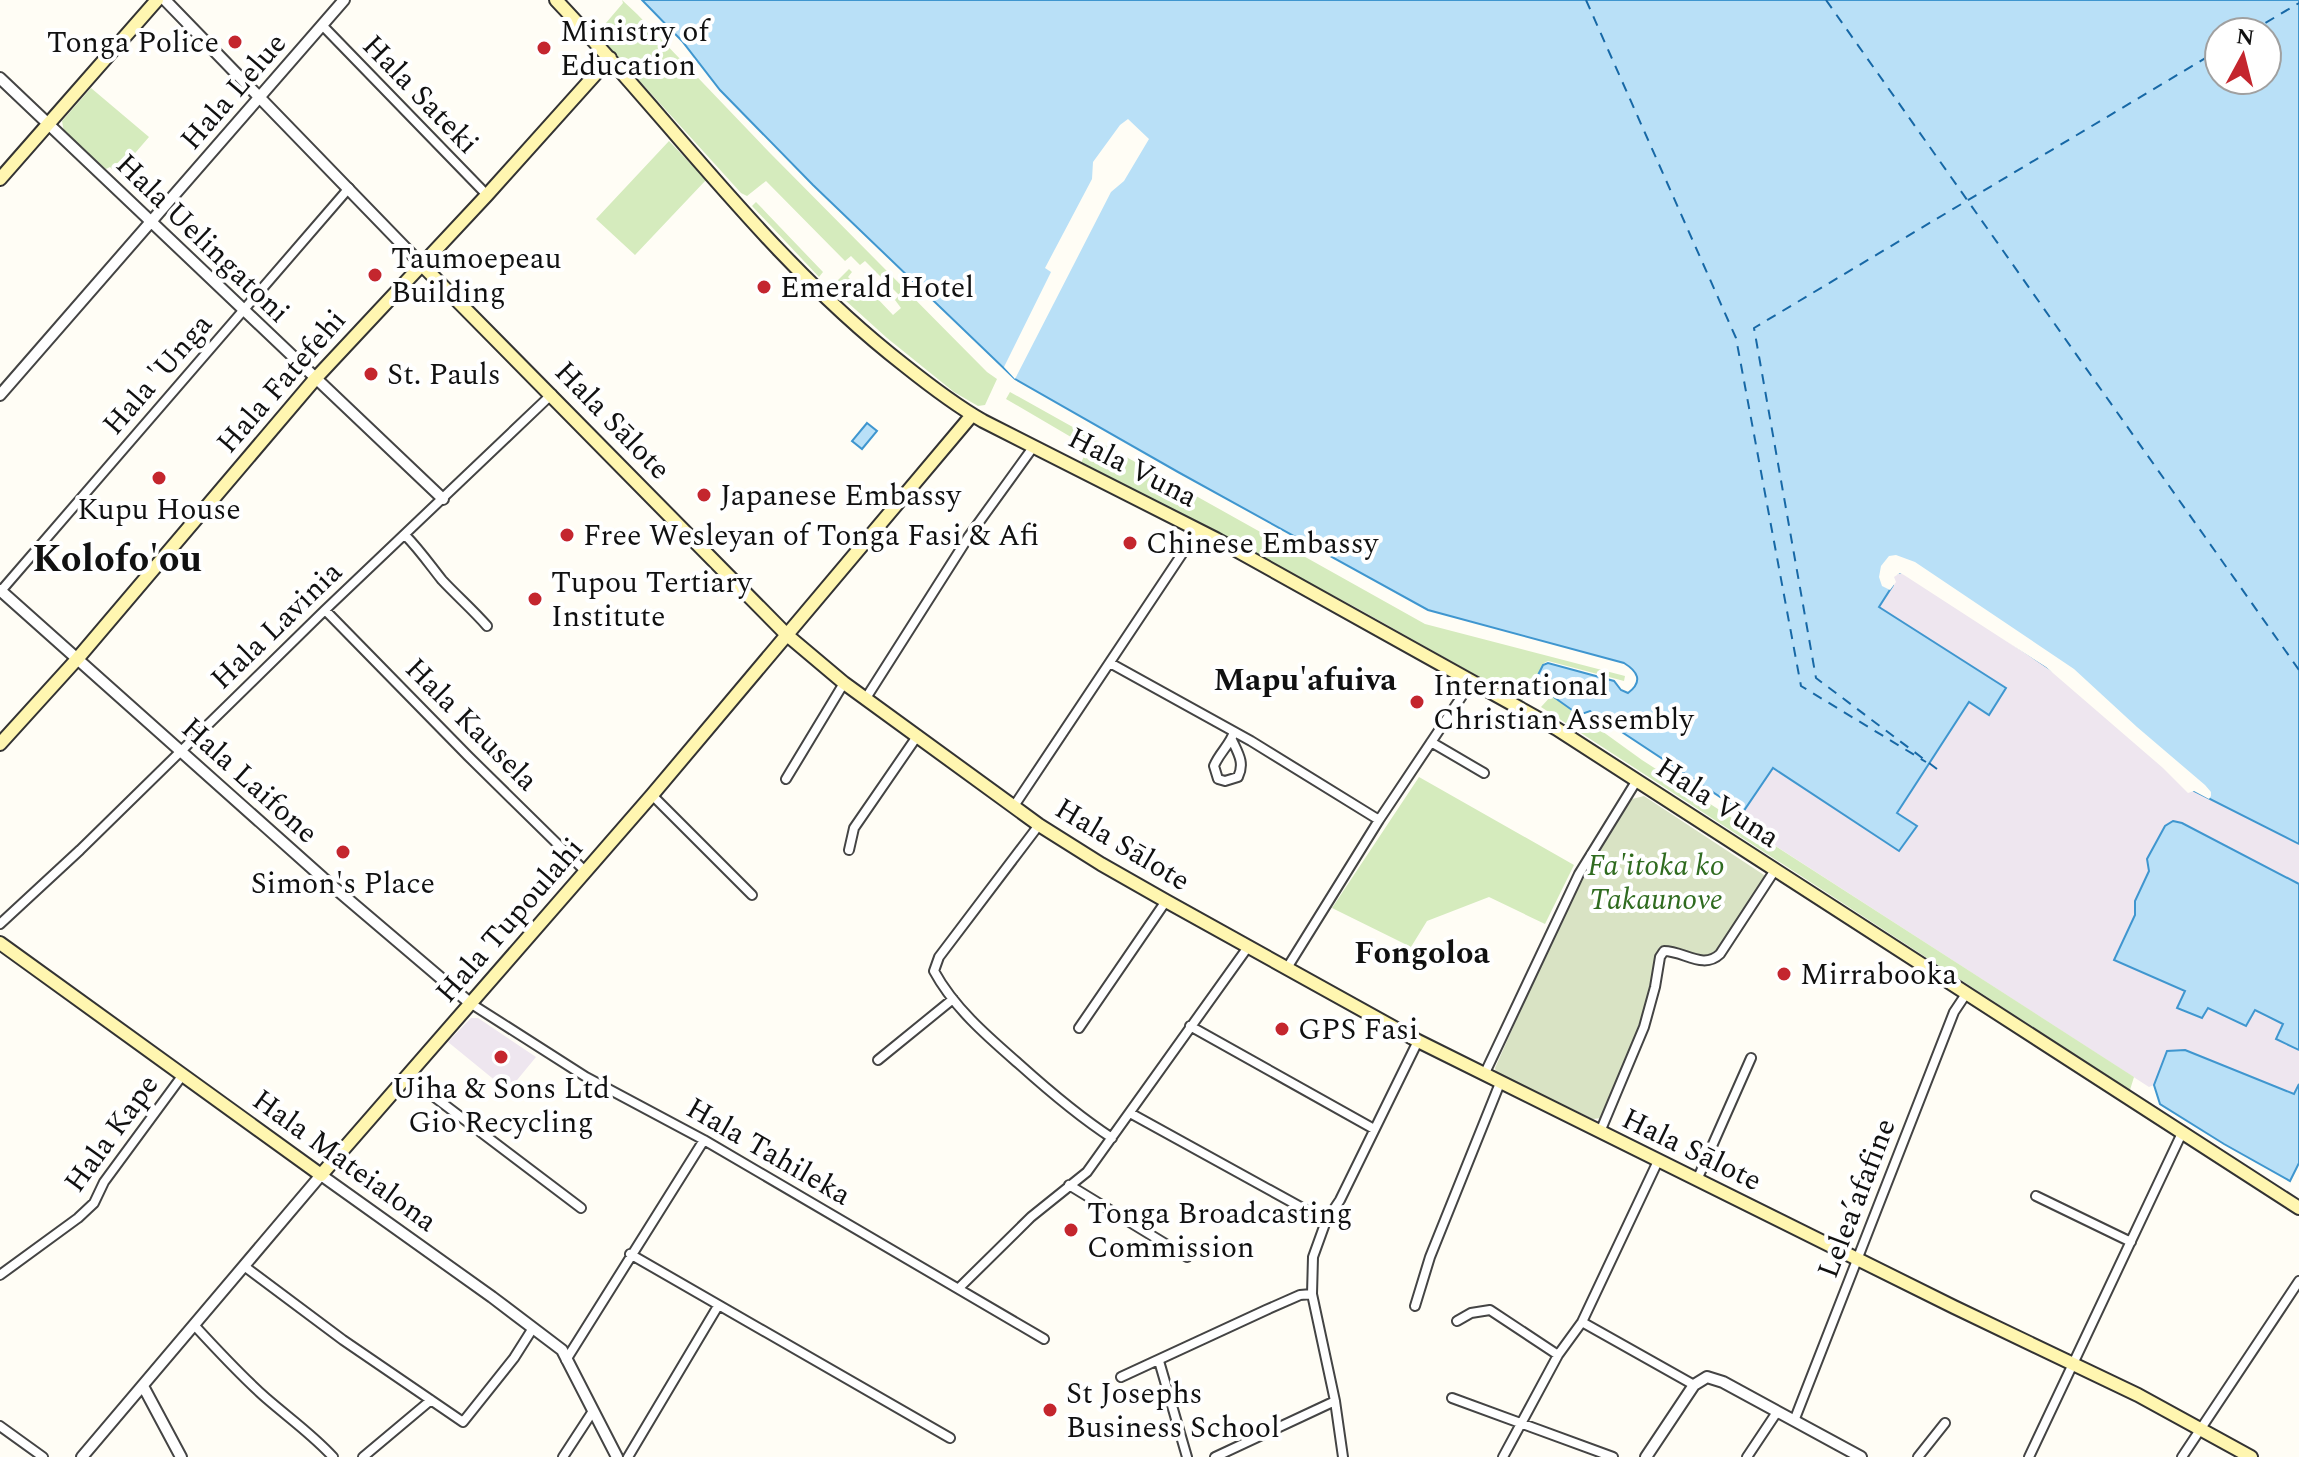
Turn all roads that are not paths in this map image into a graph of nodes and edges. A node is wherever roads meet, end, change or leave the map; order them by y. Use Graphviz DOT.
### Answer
graph roads {
  1 [pos="157,0"];
  2 [pos="165,0"];
  3 [pos="344,0"];
  4 [pos="556,0"];
  5 [pos="322,25"];
  6 [pos="610,58"];
  7 [pos="0,78"];
  8 [pos="259,97"];
  9 [pos="50,124"];
  10 [pos="0,179"];
  11 [pos="349,188"];
  12 [pos="487,195"];
  13 [pos="151,221"];
  14 [pos="421,264"];
  15 [pos="244,310"];
  16 [pos="315,379"];
  17 [pos="552,394"];
  18 [pos="0,395"];
  19 [pos="972,415"];
  20 [pos="1034,446"];
  21 [pos="443,499"];
  22 [pos="1198,530"];
  23 [pos="405,535"];
  24 [pos="0,591"];
  25 [pos="325,610"];
  26 [pos="487,626"];
  27 [pos="787,635"];
  28 [pos="78,658"];
  29 [pos="1110,663"];
  30 [pos="1472,681"];
  31 [pos="844,683"];
  32 [pos="866,698"];
  33 [pos="918,735"];
  34 [pos="1233,736"];
  35 [pos="1431,742"];
  36 [pos="0,744"];
  37 [pos="181,751"];
  38 [pos="1484,773"];
  39 [pos="786,779"];
  40 [pos="1637,780"];
  41 [pos="652,795"];
  42 [pos="1014,806"];
  43 [pos="1379,820"];
  44 [pos="1039,825"];
  45 [pos="849,850"];
  46 [pos="1775,870"];
  47 [pos="585,871"];
  48 [pos="752,895"];
  49 [pos="1166,901"];
  50 [pos="0,924"];
  51 [pos="0,943"];
  52 [pos="1248,947"];
  53 [pos="1287,968"];
  54 [pos="1966,994"];
  55 [pos="953,999"];
  56 [pos="470,1003"];
  57 [pos="1190,1026"];
  58 [pos="1079,1028"];
  59 [pos="1418,1041"];
  60 [pos="1751,1058"];
  61 [pos="878,1060"];
  62 [pos="1484,1075"];
  63 [pos="182,1076"];
  64 [pos="408,1077"];
  65 [pos="1500,1083"];
  66 [pos="1130,1113"];
  67 [pos="1374,1129"];
  68 [pos="1600,1132"];
  69 [pos="2182,1133"];
  70 [pos="1112,1138"];
  71 [pos="704,1140"];
  72 [pos="1658,1161"];
  73 [pos="321,1175"];
  74 [pos="1697,1180"];
  75 [pos="1069,1185"];
  76 [pos="2036,1196"];
  77 [pos="581,1208"];
  78 [pos="2299,1208"];
  79 [pos="1326,1221"];
  80 [pos="2131,1242"];
  81 [pos="630,1254"];
  82 [pos="1187,1257"];
  83 [pos="1858,1260"];
  84 [pos="244,1266"];
  85 [pos="0,1275"];
  86 [pos="2299,1281"];
  87 [pos="959,1288"];
  88 [pos="1312,1294"];
  89 [pos="718,1306"];
  90 [pos="1415,1306"];
  91 [pos="1457,1321"];
  92 [pos="1582,1322"];
  93 [pos="195,1326"];
  94 [pos="533,1328"];
  95 [pos="1044,1339"];
  96 [pos="1558,1355"];
  97 [pos="566,1360"];
  98 [pos="1159,1361"];
  99 [pos="2073,1364"];
  100 [pos="1121,1377"];
  101 [pos="1694,1385"];
  102 [pos="143,1386"];
  103 [pos="1452,1398"];
  104 [pos="431,1400"];
  105 [pos="1335,1401"];
  106 [pos="593,1411"];
  107 [pos="1777,1412"];
  108 [pos="1794,1421"];
  109 [pos="1521,1422"];
  110 [pos="1945,1423"];
  111 [pos="0,1426"];
  112 [pos="2201,1430"];
  113 [pos="950,1438"];
  114 [pos="1844,1453"];
  115 [pos="43,1457"];
  116 [pos="82,1457"];
  117 [pos="181,1457"];
  118 [pos="333,1457"];
  119 [pos="363,1457"];
  120 [pos="563,1457"];
  121 [pos="617,1457"];
  122 [pos="628,1457"];
  123 [pos="1187,1457"];
  124 [pos="1215,1457"];
  125 [pos="1343,1457"];
  126 [pos="1503,1457"];
  127 [pos="1613,1457"];
  128 [pos="1646,1457"];
  129 [pos="1747,1457"];
  130 [pos="1861,1457"];
  131 [pos="1918,1457"];
  132 [pos="2029,1457"];
  133 [pos="2182,1457"];
  134 [pos="2251,1457"];
  1 -- 9 [label="main road"];
  2 -- 8 [label="street, Hala Sālote"];
  3 -- 5 [label="street, Hala Lelue"];
  4 -- 6 [label="main road, Hala Vuna"];
  5 -- 8 [label="street, Hala Lelue"];
  5 -- 12 [label="street, Hala Sateki"];
  6 -- 12 [label="main road, Hala Fatefehi"];
  6 -- 19 [label="main road, Hala Vuna"];
  7 -- 9 [label="street, Hala Uelingatoni"];
  8 -- 11 [label="street, Hala Sālote"];
  8 -- 13 [label="street, Hala Lelue"];
  9 -- 10 [label="main road"];
  9 -- 13 [label="street, Hala Uelingatoni"];
  11 -- 14 [label="street, Hala Sālote"];
  11 -- 15 [label="street, Hala 'Unga"];
  12 -- 14 [label="main road, Hala Fatefehi"];
  13 -- 15 [label="street, Hala Uelingatoni"];
  13 -- 18 [label="street, Hala Lelue"];
  14 -- 16 [label="main road, Hala Fatefehi"];
  14 -- 17 [label="main road, Hala Sālote"];
  15 -- 16 [label="street, Hala Uelingatoni"];
  15 -- 24 [label="street, Hala 'Unga"];
  16 -- 21 [label="street, Hala Uelingatoni"];
  16 -- 28 [label="main road, Hala Fatefehi"];
  17 -- 21 [label="street, Hala Lavinia"];
  17 -- 27 [label="main road, Hala Sālote"];
  19 -- 20 [label="main road, Hala Vuna"];
  19 -- 27 [label="main road, Hala Tupoulahi"];
  20 -- 22 [label="main road, Hala Vuna"];
  20 -- 32 [label="street"];
  21 -- 23 [label="street, Hala Lavinia"];
  22 -- 29 [label="street"];
  22 -- 30 [label="main road, Hala Vuna"];
  23 -- 25 [label="street, Hala Lavinia"];
  23 -- 26 [label="street"];
  24 -- 28 [label="street, Hala Laifone"];
  25 -- 37 [label="street, Hala Lavinia"];
  25 -- 47 [label="street, Hala Kausela"];
  27 -- 31 [label="main road, Hala Sālote"];
  27 -- 41 [label="main road, Hala Tupoulahi"];
  28 -- 36 [label="main road, Hala Fatefehi"];
  28 -- 37 [label="street, Hala Laifone"];
  29 -- 34 [label="street"];
  29 -- 42 [label="street"];
  30 -- 35 [label="street"];
  30 -- 40 [label="main road, Hala Vuna"];
  31 -- 32 [label="main road, Hala Sālote"];
  31 -- 39 [label="street"];
  32 -- 33 [label="main road, Hala Sālote"];
  33 -- 42 [label="main road, Hala Sālote"];
  33 -- 45 [label="street"];
  34 -- 34 [label="street"];
  34 -- 43 [label="street"];
  35 -- 38 [label="street"];
  35 -- 43 [label="street"];
  37 -- 50 [label="street, Hala Lavinia"];
  37 -- 56 [label="street, Hala Laifone"];
  40 -- 46 [label="main road, Hala Vuna"];
  40 -- 62 [label="street"];
  41 -- 47 [label="main road, Hala Tupoulahi"];
  41 -- 48 [label="street"];
  42 -- 44 [label="main road, Hala Sālote"];
  43 -- 53 [label="street"];
  44 -- 49 [label="main road, Hala Sālote"];
  44 -- 55 [label="street"];
  46 -- 54 [label="main road, Hala Vuna"];
  46 -- 68 [label="street"];
  47 -- 56 [label="main road, Hala Tupoulahi"];
  49 -- 52 [label="main road, Hala Sālote"];
  49 -- 58 [label="street"];
  51 -- 63 [label="main road, Hala Mateialona"];
  52 -- 53 [label="main road, Hala Sālote"];
  52 -- 57 [label="street"];
  53 -- 59 [label="main road, Hala Sālote"];
  54 -- 69 [label="main road, Hala Vuna"];
  54 -- 83 [label="street, Lelea’afafine"];
  55 -- 61 [label="street"];
  55 -- 70 [label="street"];
  56 -- 64 [label="main road, Hala Tupoulahi"];
  56 -- 71 [label="street, Hala Tahileka"];
  57 -- 66 [label="street"];
  57 -- 67 [label="street"];
  59 -- 62 [label="main road, Hala Sālote"];
  59 -- 67 [label="street"];
  60 -- 74 [label="street"];
  62 -- 65 [label="main road, Hala Sālote"];
  63 -- 73 [label="main road, Hala Mateialona"];
  63 -- 85 [label="street, Hala Kape"];
  64 -- 73 [label="main road, Hala Tupoulahi"];
  64 -- 77 [label="street"];
  65 -- 68 [label="main road, Hala Sālote"];
  65 -- 90 [label="street"];
  66 -- 70 [label="street"];
  66 -- 79 [label="street"];
  67 -- 79 [label="street"];
  68 -- 72 [label="main road, Hala Sālote"];
  69 -- 78 [label="main road, Hala Vuna"];
  69 -- 80 [label="street"];
  70 -- 75 [label="street"];
  71 -- 81 [label="street"];
  71 -- 87 [label="street, Hala Tahileka"];
  72 -- 74 [label="main road, Hala Sālote"];
  72 -- 92 [label="street"];
  73 -- 84 [label="street, Hala Tupoulahi"];
  73 -- 94 [label="street, Hala Mateialona"];
  74 -- 83 [label="main road, Hala Sālote"];
  75 -- 82 [label="street"];
  75 -- 87 [label="street"];
  76 -- 80 [label="street"];
  79 -- 88 [label="street"];
  80 -- 99 [label="street"];
  81 -- 89 [label="street"];
  81 -- 97 [label="street"];
  83 -- 99 [label="main road, Hala Sālote"];
  83 -- 108 [label="street, Lelea’afafine"];
  84 -- 93 [label="street, Hala Tupoulahi"];
  84 -- 104 [label="street"];
  86 -- 112 [label="street"];
  87 -- 95 [label="street, Hala Tahileka"];
  88 -- 98 [label="street"];
  88 -- 105 [label="street"];
  89 -- 113 [label="street"];
  89 -- 122 [label="street"];
  91 -- 96 [label="street"];
  92 -- 96 [label="street"];
  92 -- 101 [label="street"];
  93 -- 102 [label="street, Hala Tupoulahi"];
  93 -- 118 [label="street"];
  94 -- 97 [label="street, Hala Mateialona"];
  94 -- 104 [label="street"];
  96 -- 109 [label="street"];
  97 -- 106 [label="street, Hala Mateialona"];
  98 -- 100 [label="street"];
  98 -- 123 [label="street"];
  99 -- 112 [label="main road, Hala Sālote"];
  99 -- 132 [label="street"];
  101 -- 107 [label="street"];
  101 -- 128 [label="street"];
  102 -- 116 [label="street, Hala Tupoulahi"];
  102 -- 117 [label="street"];
  103 -- 109 [label="street"];
  104 -- 119 [label="street"];
  105 -- 124 [label="street"];
  105 -- 125 [label="street"];
  106 -- 120 [label="street"];
  106 -- 121 [label="street, Hala Mateialona"];
  107 -- 108 [label="street"];
  107 -- 129 [label="street"];
  108 -- 114 [label="street"];
  109 -- 126 [label="street"];
  109 -- 127 [label="street"];
  110 -- 131 [label="street"];
  111 -- 115 [label="street"];
  112 -- 133 [label="street"];
  112 -- 134 [label="main road, Hala Sālote"];
  114 -- 130 [label="street"];
}
